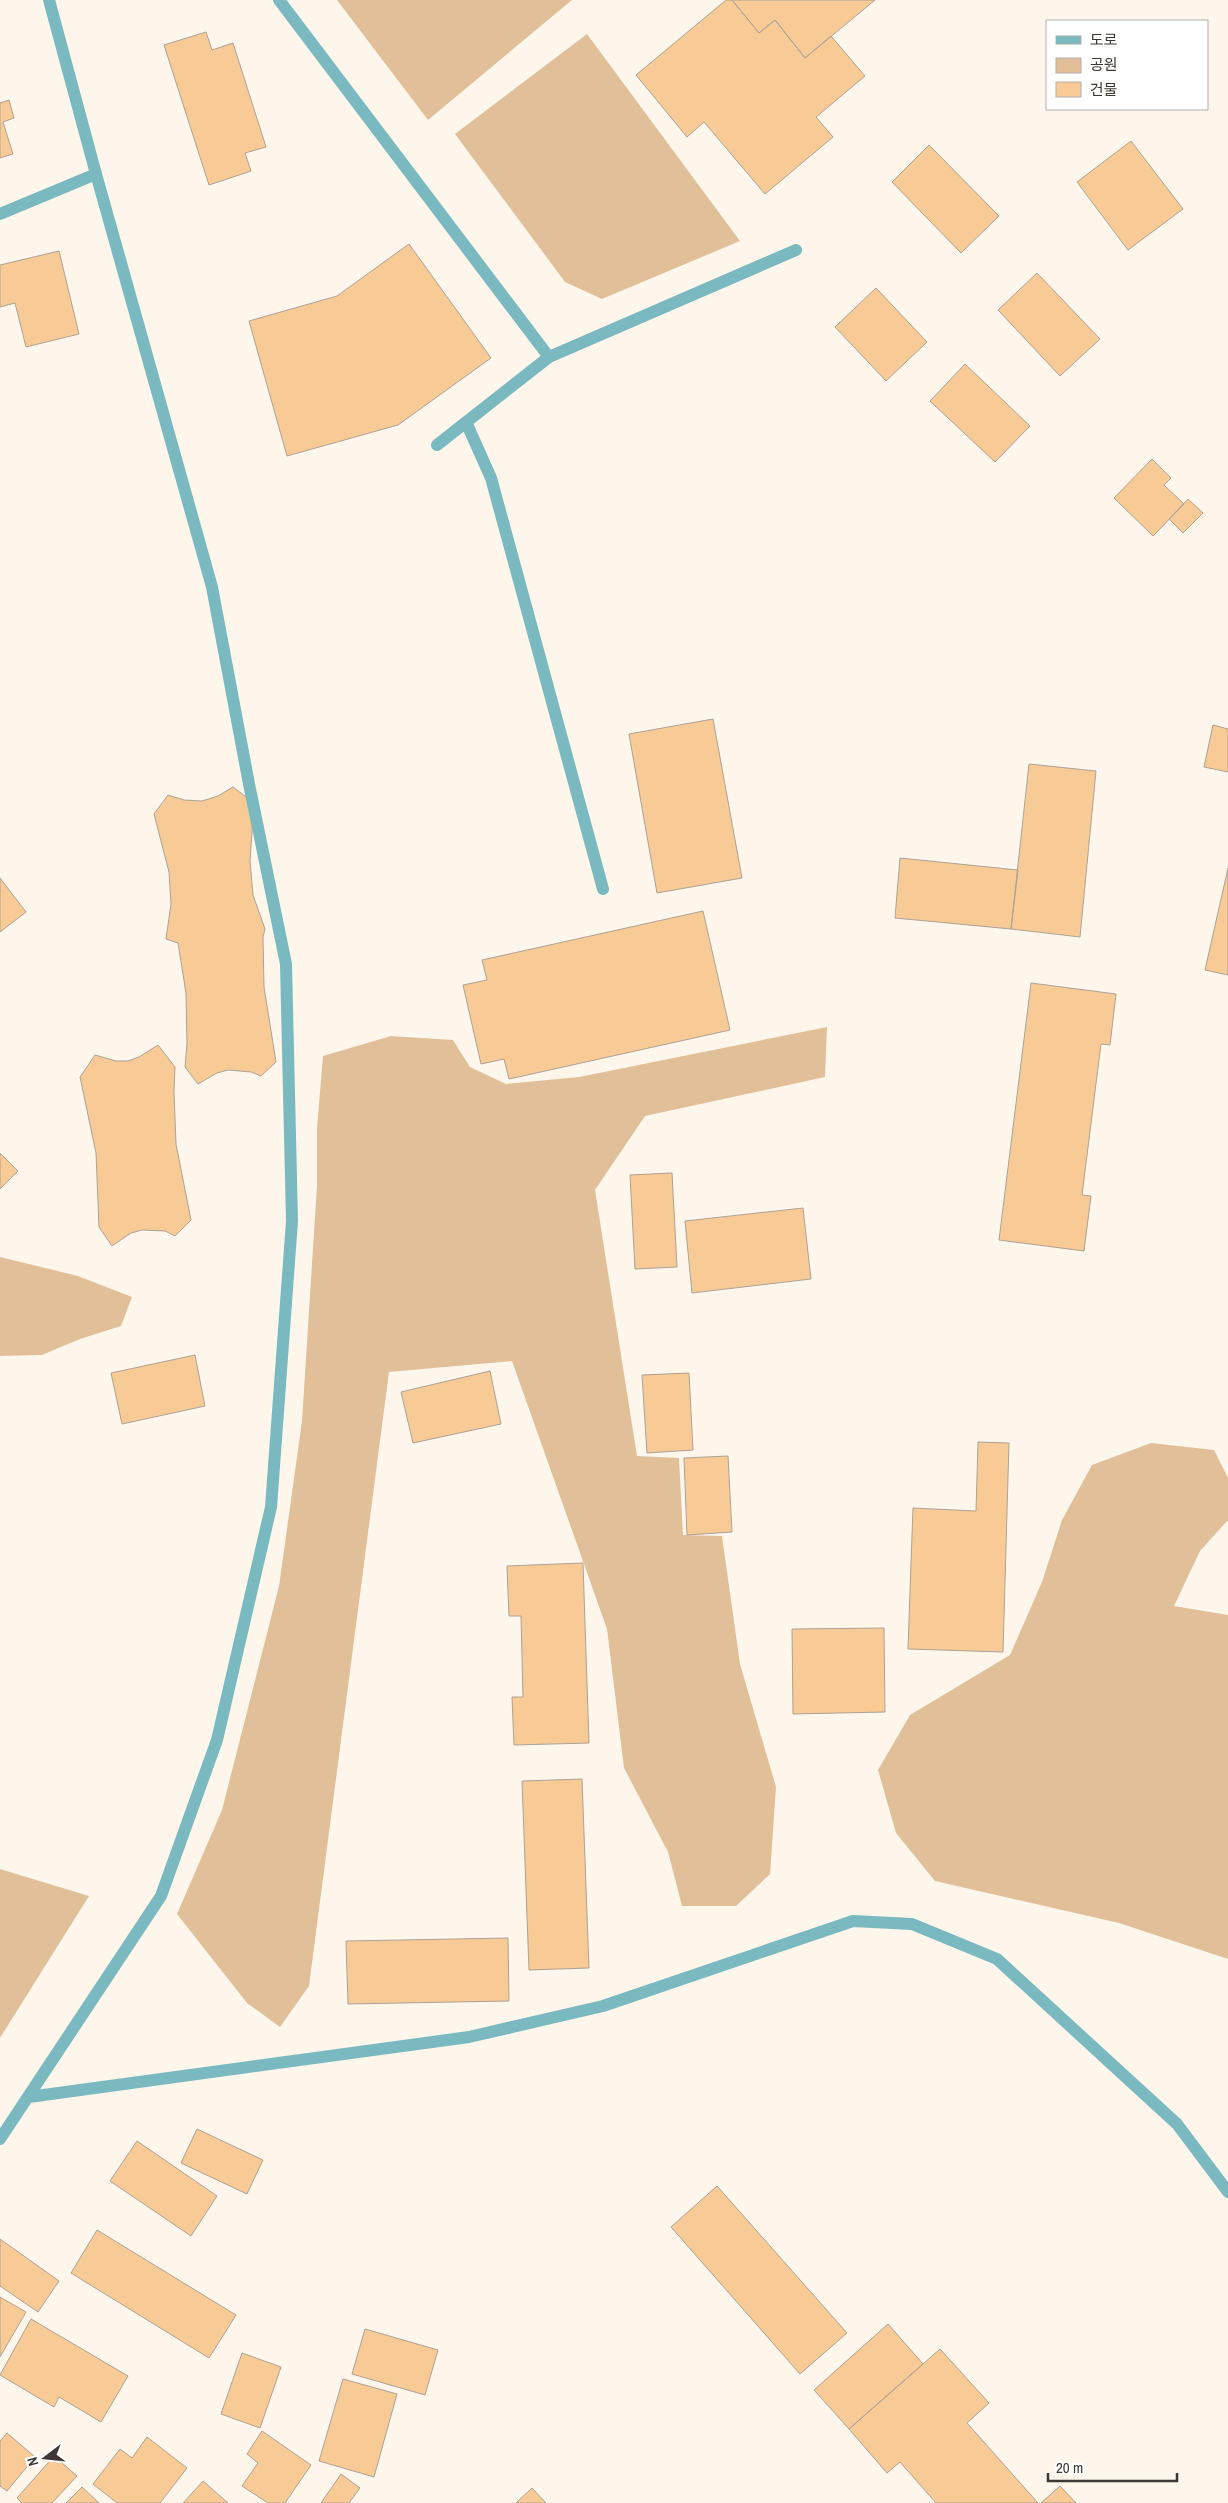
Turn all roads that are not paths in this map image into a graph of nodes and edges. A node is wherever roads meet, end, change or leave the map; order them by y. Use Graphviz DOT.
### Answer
graph roads {
  1 [pos="49,0"];
  2 [pos="280,0"];
  3 [pos="96,174"];
  4 [pos="0,214"];
  5 [pos="796,250"];
  6 [pos="549,357"];
  7 [pos="466,422"];
  8 [pos="437,445"];
  9 [pos="603,889"];
  10 [pos="29,2097"];
  11 [pos="0,2139"];
  12 [pos="1228,2192"];
  1 -- 3 [label="street"];
  2 -- 6 [label="street"];
  3 -- 4 [label="street"];
  3 -- 10 [label="street"];
  5 -- 6 [label="street"];
  6 -- 7 [label="street"];
  7 -- 8 [label="street"];
  7 -- 9 [label="street"];
  10 -- 11 [label="street"];
  10 -- 12 [label="street"];
}
